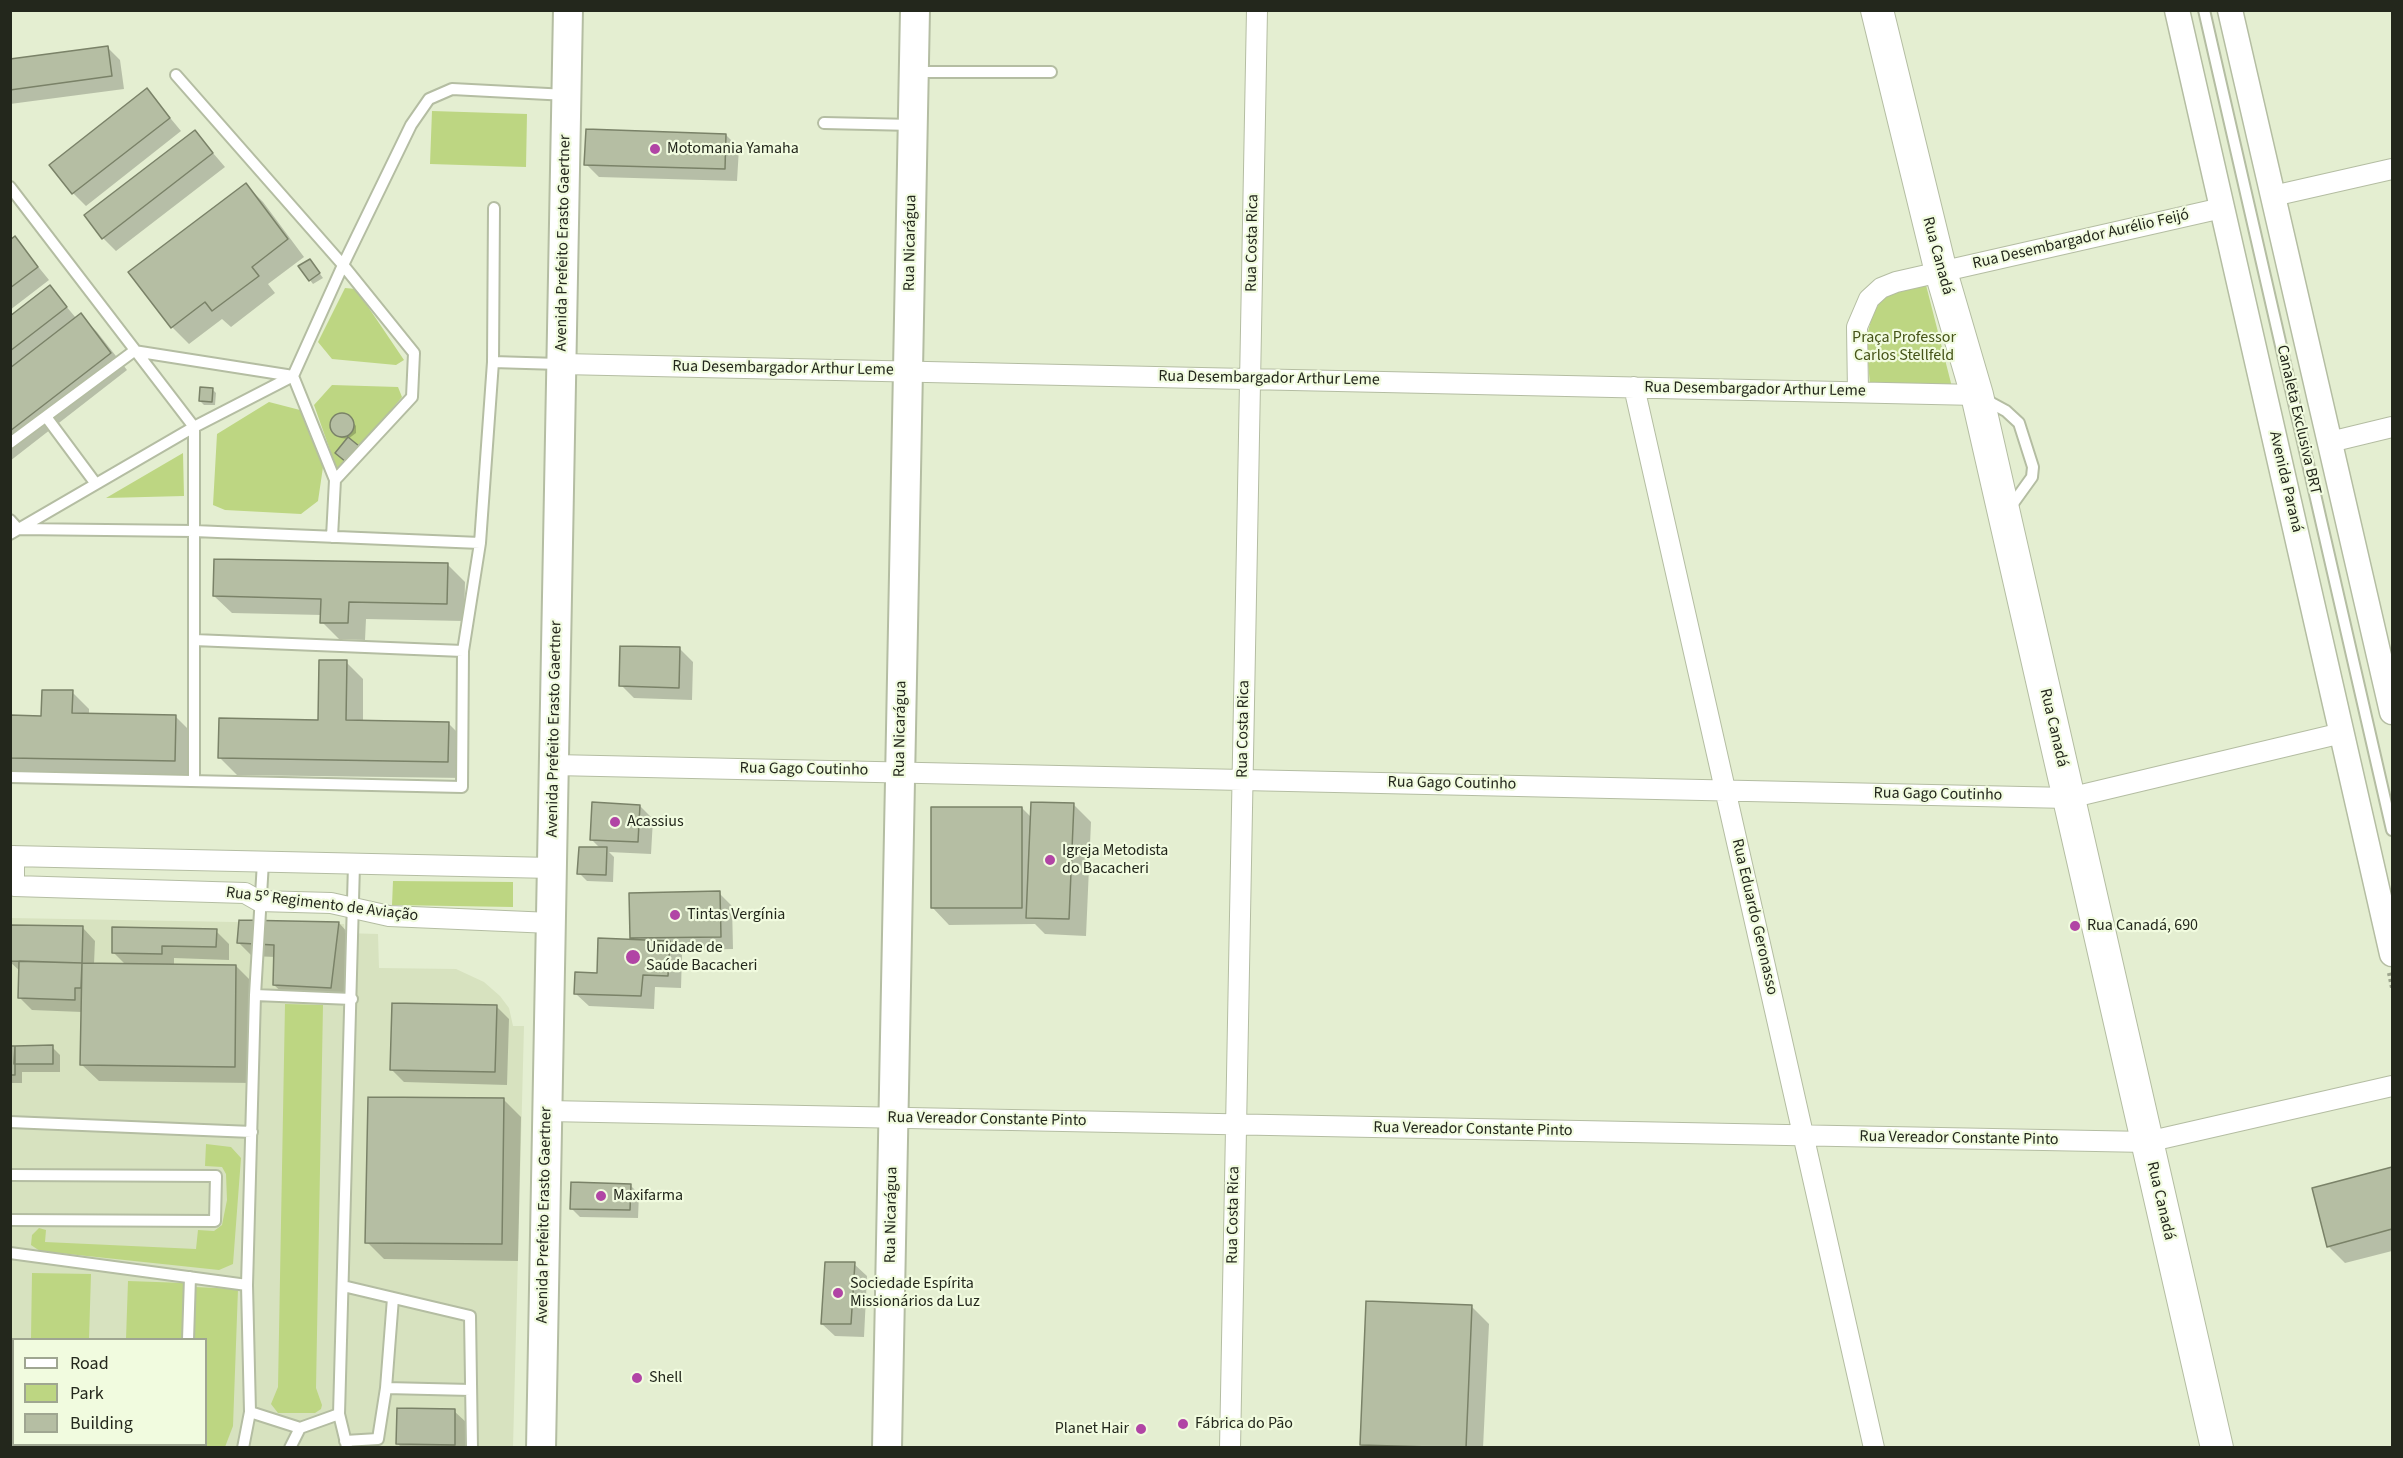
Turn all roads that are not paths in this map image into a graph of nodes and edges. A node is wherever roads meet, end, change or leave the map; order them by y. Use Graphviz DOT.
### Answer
graph roads {
  1 [pos="568,10"];
  2 [pos="915,10"];
  3 [pos="1257,10"];
  4 [pos="1877,10"];
  5 [pos="2177,10"];
  6 [pos="2204,10"];
  7 [pos="2230,10"];
  8 [pos="914,72"];
  9 [pos="1051,72"];
  10 [pos="176,75"];
  11 [pos="567,96"];
  12 [pos="824,123"];
  13 [pos="913,125"];
  14 [pos="2392,169"];
  15 [pos="10,187"];
  16 [pos="2273,196"];
  17 [pos="494,208"];
  18 [pos="2222,208"];
  19 [pos="343,265"];
  20 [pos="1941,272"];
  21 [pos="134,351"];
  22 [pos="493,362"];
  23 [pos="562,364"];
  24 [pos="908,372"];
  25 [pos="293,376"];
  26 [pos="1250,379"];
  27 [pos="1634,387"];
  28 [pos="1858,392"];
  29 [pos="1977,395"];
  30 [pos="47,418"];
  31 [pos="194,427"];
  32 [pos="2392,427"];
  33 [pos="2330,442"];
  34 [pos="10,443"];
  35 [pos="335,480"];
  36 [pos="96,484"];
  37 [pos="13,528"];
  38 [pos="194,531"];
  39 [pos="332,537"];
  40 [pos="480,543"];
  41 [pos="194,640"];
  42 [pos="463,651"];
  43 [pos="2392,712"];
  44 [pos="2342,733"];
  45 [pos="554,765"];
  46 [pos="900,772"];
  47 [pos="10,777"];
  48 [pos="1243,780"];
  49 [pos="194,781"];
  50 [pos="1726,791"];
  51 [pos="2069,798"];
  52 [pos="2392,830"];
  53 [pos="12,856"];
  54 [pos="101,858"];
  55 [pos="263,862"];
  56 [pos="354,864"];
  57 [pos="552,868"];
  58 [pos="99,888"];
  59 [pos="259,901"];
  60 [pos="353,908"];
  61 [pos="551,923"];
  62 [pos="2392,954"];
  63 [pos="255,995"];
  64 [pos="352,999"];
  65 [pos="2392,1086"];
  66 [pos="547,1111"];
  67 [pos="893,1118"];
  68 [pos="10,1122"];
  69 [pos="1236,1125"];
  70 [pos="252,1132"];
  71 [pos="1804,1137"];
  72 [pos="2147,1142"];
  73 [pos="10,1175"];
  74 [pos="10,1220"];
  75 [pos="10,1253"];
  76 [pos="190,1277"];
  77 [pos="247,1285"];
  78 [pos="343,1286"];
  79 [pos="393,1298"];
  80 [pos="188,1338"];
  81 [pos="386,1388"];
  82 [pos="471,1390"];
  83 [pos="250,1412"];
  84 [pos="339,1414"];
  85 [pos="300,1428"];
  86 [pos="379,1443"];
  87 [pos="346,1444"];
  88 [pos="243,1448"];
  89 [pos="290,1448"];
  90 [pos="472,1448"];
  91 [pos="541,1448"];
  92 [pos="887,1448"];
  93 [pos="1230,1448"];
  94 [pos="1874,1448"];
  95 [pos="2217,1448"];
  1 -- 11 [label="main road, Avenida Prefeito Erasto Gaertner"];
  2 -- 8 [label="main road, Rua Nicarágua"];
  3 -- 26 [label="street, Rua Costa Rica"];
  4 -- 20 [label="main road, Rua Canadá"];
  5 -- 18 [label="street, Avenida Paraná"];
  6 -- 52 [label="lane, Canaleta Exclusiva BRT"];
  7 -- 16 [label="street"];
  8 -- 9 [label="lane"];
  8 -- 13 [label="main road, Rua Nicarágua"];
  10 -- 19 [label="lane"];
  11 -- 19 [label="lane"];
  11 -- 23 [label="main road, Avenida Prefeito Erasto Gaertner"];
  12 -- 13 [label="lane"];
  13 -- 24 [label="main road, Rua Nicarágua"];
  14 -- 16 [label="street"];
  15 -- 21 [label="lane"];
  16 -- 33 [label="street"];
  17 -- 22 [label="lane"];
  18 -- 20 [label="street, Rua Desembargador Aurélio Feijó"];
  18 -- 44 [label="street, Avenida Paraná"];
  19 -- 25 [label="lane"];
  19 -- 35 [label="lane"];
  20 -- 28 [label="street, Rua Desembargador Aurélio Feijó"];
  20 -- 29 [label="main road, Rua Canadá"];
  21 -- 25 [label="lane"];
  21 -- 30 [label="lane"];
  21 -- 31 [label="lane"];
  22 -- 23 [label="lane"];
  22 -- 40 [label="lane"];
  23 -- 24 [label="street, Rua Desembargador Arthur Leme"];
  23 -- 45 [label="main road, Avenida Prefeito Erasto Gaertner"];
  24 -- 26 [label="street, Rua Desembargador Arthur Leme"];
  24 -- 46 [label="main road, Rua Nicarágua"];
  25 -- 31 [label="lane"];
  25 -- 35 [label="lane"];
  26 -- 27 [label="street, Rua Desembargador Arthur Leme"];
  26 -- 48 [label="street, Rua Costa Rica"];
  27 -- 28 [label="street, Rua Desembargador Arthur Leme"];
  27 -- 50 [label="street, Rua Eduardo Geronasso"];
  28 -- 29 [label="street, Rua Desembargador Arthur Leme"];
  29 -- 51 [label="main road, Rua Canadá"];
  30 -- 34 [label="lane"];
  30 -- 36 [label="lane"];
  31 -- 36 [label="lane"];
  31 -- 38 [label="lane"];
  32 -- 33 [label="street"];
  33 -- 43 [label="street"];
  35 -- 39 [label="lane"];
  36 -- 37 [label="lane"];
  37 -- 38 [label="lane"];
  38 -- 39 [label="lane"];
  38 -- 41 [label="lane"];
  39 -- 40 [label="lane"];
  40 -- 42 [label="lane"];
  41 -- 42 [label="lane"];
  41 -- 49 [label="lane"];
  42 -- 49 [label="lane"];
  44 -- 51 [label="street, Rua Gago Coutinho"];
  44 -- 62 [label="street, Avenida Paraná"];
  45 -- 46 [label="street, Rua Gago Coutinho"];
  45 -- 57 [label="main road, Avenida Prefeito Erasto Gaertner"];
  46 -- 48 [label="street, Rua Gago Coutinho"];
  46 -- 67 [label="main road, Rua Nicarágua"];
  47 -- 49 [label="lane"];
  48 -- 50 [label="street, Rua Gago Coutinho"];
  48 -- 69 [label="street, Rua Costa Rica"];
  50 -- 51 [label="street, Rua Gago Coutinho"];
  50 -- 71 [label="street, Rua Eduardo Geronasso"];
  51 -- 72 [label="main road, Rua Canadá"];
  53 -- 54 [label="street, Rua 5º Regimento de Aviação"];
  53 -- 58 [label="street, Rua 5º Regimento de Aviação"];
  54 -- 55 [label="street, Rua 5º Regimento de Aviação"];
  54 -- 58 [label="street"];
  55 -- 56 [label="street, Rua 5º Regimento de Aviação"];
  55 -- 59 [label="lane"];
  56 -- 57 [label="street, Rua 5º Regimento de Aviação"];
  56 -- 60 [label="lane"];
  57 -- 61 [label="main road, Avenida Prefeito Erasto Gaertner"];
  58 -- 59 [label="street, Rua 5º Regimento de Aviação"];
  59 -- 60 [label="street, Rua 5º Regimento de Aviação"];
  59 -- 63 [label="lane"];
  60 -- 61 [label="street, Rua 5º Regimento de Aviação"];
  60 -- 64 [label="lane"];
  61 -- 66 [label="main road, Avenida Prefeito Erasto Gaertner"];
  63 -- 64 [label="lane"];
  63 -- 70 [label="lane"];
  64 -- 78 [label="lane"];
  65 -- 72 [label="street, Rua Vereador Constante Pinto"];
  66 -- 67 [label="street, Rua Vereador Constante Pinto"];
  66 -- 91 [label="main road, Avenida Prefeito Erasto Gaertner"];
  67 -- 69 [label="street, Rua Vereador Constante Pinto"];
  67 -- 92 [label="main road, Rua Nicarágua"];
  68 -- 70 [label="lane"];
  69 -- 71 [label="street, Rua Vereador Constante Pinto"];
  69 -- 93 [label="street, Rua Costa Rica"];
  70 -- 77 [label="lane"];
  71 -- 72 [label="street, Rua Vereador Constante Pinto"];
  71 -- 94 [label="street, Rua Eduardo Geronasso"];
  72 -- 95 [label="main road, Rua Canadá"];
  73 -- 74 [label="lane"];
  75 -- 76 [label="lane"];
  76 -- 77 [label="lane"];
  76 -- 80 [label="lane"];
  77 -- 83 [label="lane"];
  78 -- 79 [label="lane"];
  78 -- 84 [label="lane"];
  79 -- 81 [label="lane"];
  79 -- 82 [label="lane"];
  81 -- 82 [label="lane"];
  81 -- 86 [label="lane"];
  82 -- 90 [label="lane"];
  83 -- 85 [label="lane"];
  83 -- 88 [label="lane"];
  84 -- 85 [label="lane"];
  84 -- 87 [label="lane"];
  85 -- 89 [label="lane"];
  86 -- 87 [label="lane"];
}
